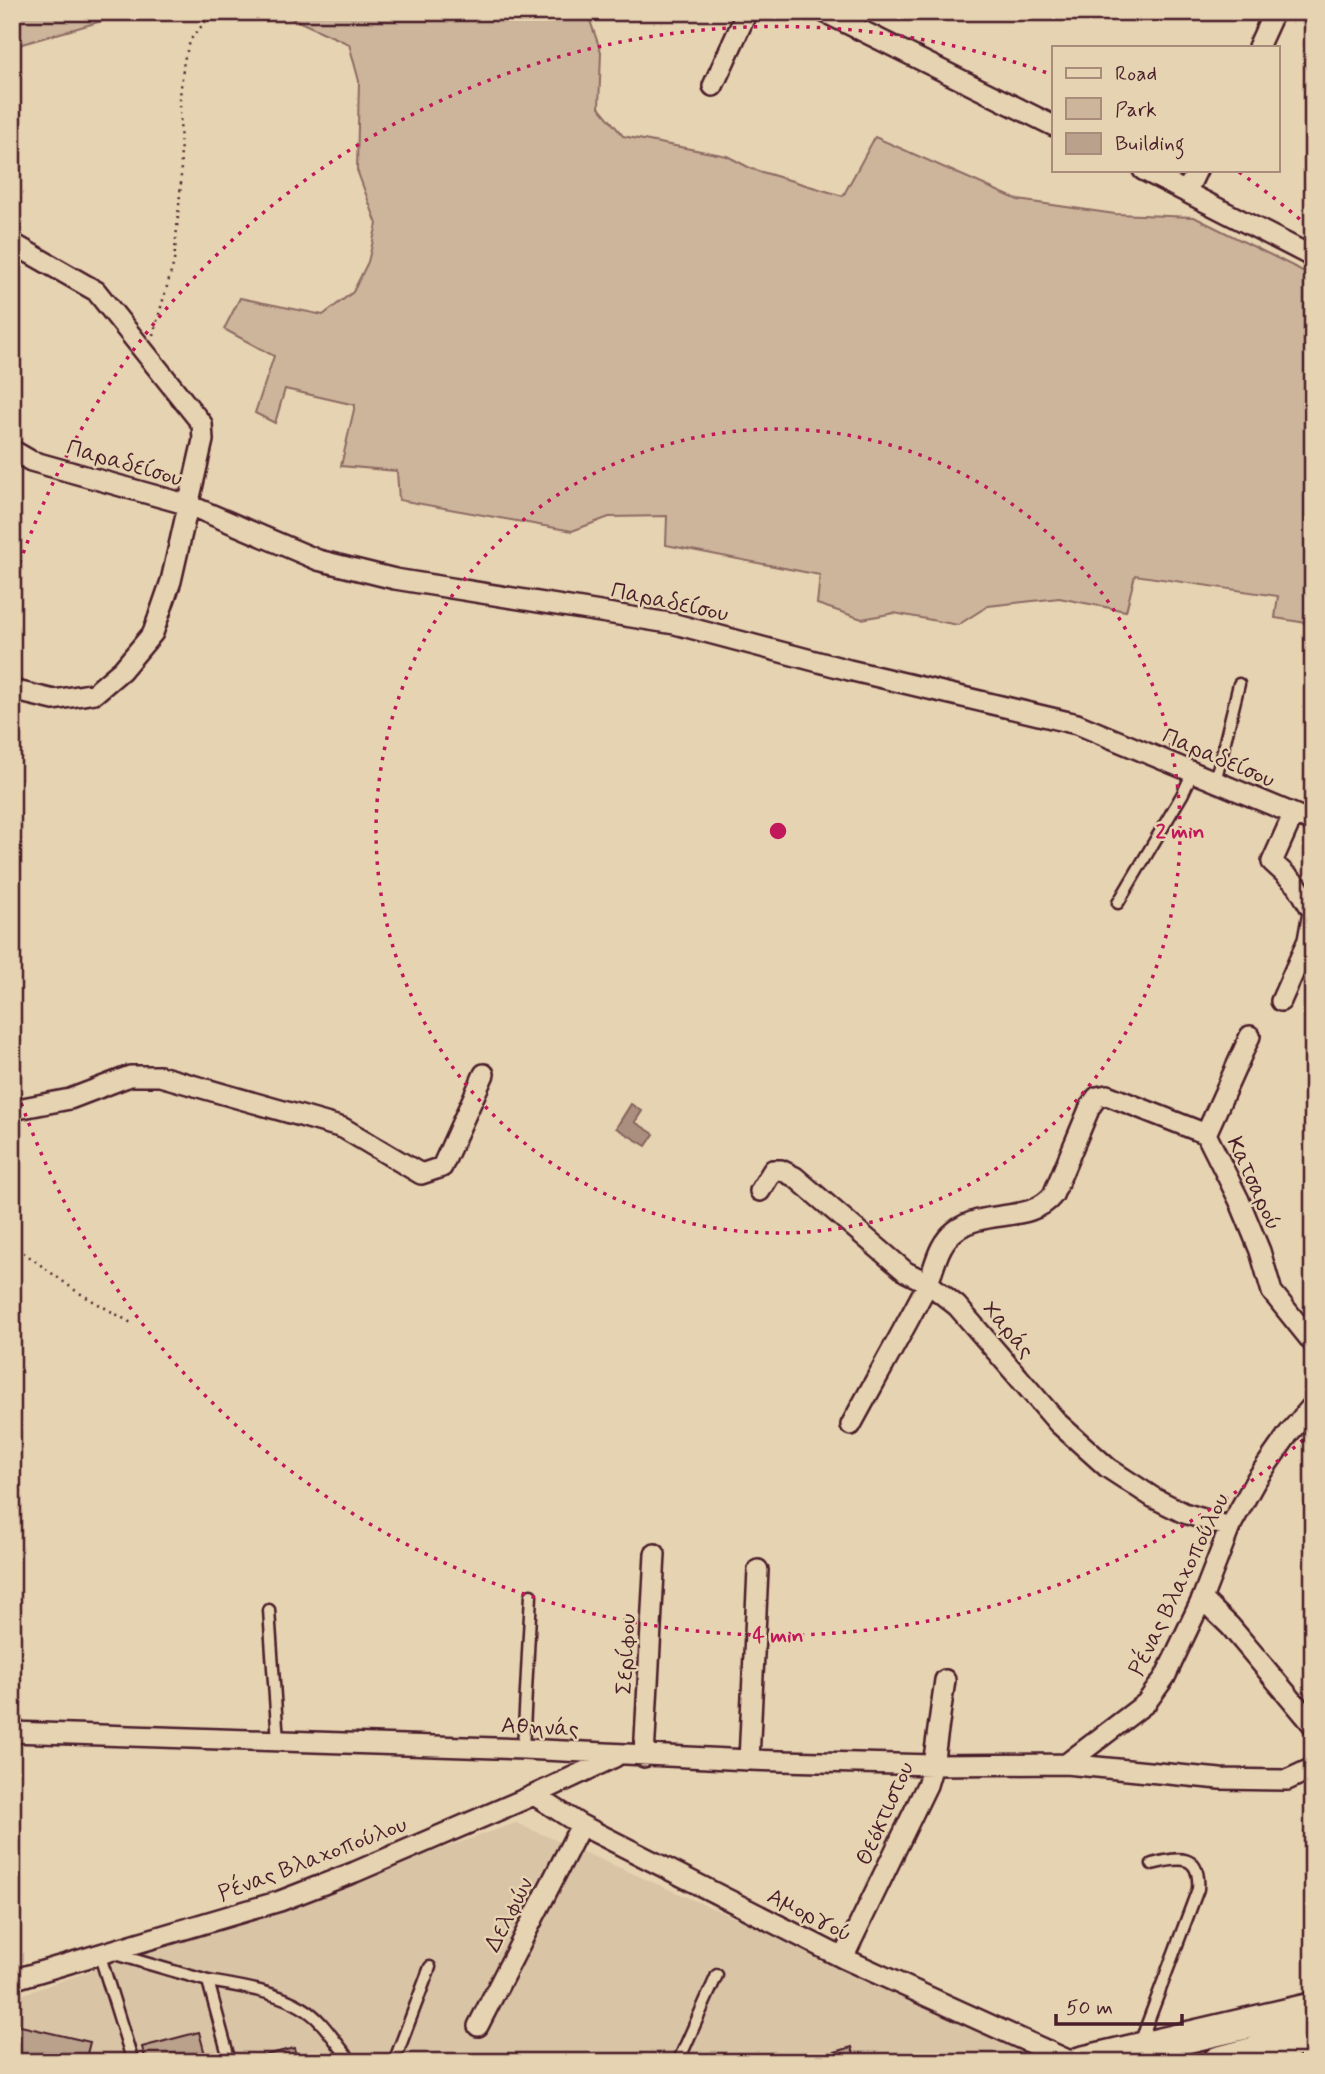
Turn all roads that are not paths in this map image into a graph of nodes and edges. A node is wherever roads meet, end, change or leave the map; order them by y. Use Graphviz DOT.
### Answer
graph roads {
  1 [pos="747,12"];
  2 [pos="824,12"];
  3 [pos="1274,12"];
  4 [pos="1258,46"];
  5 [pos="713,86"];
  6 [pos="1052,125"];
  7 [pos="1147,172"];
  8 [pos="1196,172"];
  9 [pos="1187,191"];
  10 [pos="12,243"];
  11 [pos="1313,257"];
  12 [pos="12,450"];
  13 [pos="189,505"];
  14 [pos="1239,684"];
  15 [pos="12,690"];
  16 [pos="1193,772"];
  17 [pos="1216,782"];
  18 [pos="1293,815"];
  19 [pos="1313,822"];
  20 [pos="1118,903"];
  21 [pos="1281,1001"];
  22 [pos="1250,1036"];
  23 [pos="484,1074"];
  24 [pos="12,1110"];
  25 [pos="1206,1134"];
  26 [pos="760,1191"];
  27 [pos="928,1283"];
  28 [pos="1313,1343"];
  29 [pos="1313,1405"];
  30 [pos="851,1425"];
  31 [pos="1230,1527"];
  32 [pos="655,1555"];
  33 [pos="758,1570"];
  34 [pos="531,1595"];
  35 [pos="1202,1599"];
  36 [pos="270,1610"];
  37 [pos="945,1680"];
  38 [pos="1313,1725"];
  39 [pos="12,1732"];
  40 [pos="278,1741"];
  41 [pos="523,1749"];
  42 [pos="619,1755"];
  43 [pos="644,1757"];
  44 [pos="749,1760"];
  45 [pos="1066,1764"];
  46 [pos="933,1765"];
  47 [pos="1313,1768"];
  48 [pos="534,1795"];
  49 [pos="581,1825"];
  50 [pos="1152,1864"];
  51 [pos="105,1954"];
  52 [pos="843,1958"];
  53 [pos="430,1967"];
  54 [pos="717,1975"];
  55 [pos="12,1980"];
  56 [pos="208,1981"];
  57 [pos="1313,2008"];
  58 [pos="478,2026"];
  59 [pos="1313,2038"];
  60 [pos="1138,2050"];
  61 [pos="133,2062"];
  62 [pos="230,2062"];
  63 [pos="353,2062"];
  64 [pos="394,2062"];
  65 [pos="678,2062"];
  66 [pos="1072,2062"];
  67 [pos="1081,2062"];
  68 [pos="1218,2062"];
  1 -- 5 [label="street"];
  2 -- 6 [label="street"];
  3 -- 4 [label="street"];
  7 -- 9 [label="street"];
  8 -- 9 [label="street"];
  9 -- 11 [label="street"];
  10 -- 13 [label="street"];
  12 -- 13 [label="street, Παραδείσου"];
  13 -- 15 [label="street"];
  13 -- 16 [label="street, Παραδείσου"];
  14 -- 17 [label="lane"];
  16 -- 17 [label="street, Παραδείσου"];
  16 -- 20 [label="lane"];
  17 -- 18 [label="street, Παραδείσου"];
  18 -- 19 [label="street, Παραδείσου"];
  18 -- 21 [label="street"];
  22 -- 25 [label="street, Κατσαρού"];
  23 -- 24 [label="street"];
  25 -- 27 [label="street"];
  25 -- 28 [label="street, Κατσαρού"];
  26 -- 27 [label="street, Χαράς"];
  27 -- 30 [label="street"];
  27 -- 31 [label="street, Χαράς"];
  29 -- 31 [label="street, Ρένας Βλαχοπούλου"];
  31 -- 35 [label="street, Ρένας Βλαχοπούλου"];
  32 -- 43 [label="street, Σερίφου"];
  33 -- 44 [label="street"];
  34 -- 41 [label="lane"];
  35 -- 38 [label="street"];
  35 -- 45 [label="street, Ρένας Βλαχοπούλου"];
  36 -- 40 [label="lane"];
  37 -- 46 [label="street, Θεόκτιστου"];
  39 -- 40 [label="street, Αθηνάς"];
  40 -- 41 [label="street, Αθηνάς"];
  41 -- 42 [label="street, Αθηνάς"];
  42 -- 43 [label="street, Αθηνάς"];
  42 -- 48 [label="street, Ρένας Βλαχοπούλου"];
  43 -- 44 [label="street, Αθηνάς"];
  44 -- 46 [label="street, Αθηνάς"];
  45 -- 46 [label="street, Αθηνάς"];
  45 -- 47 [label="street, Αθηνάς"];
  46 -- 52 [label="street, Θεόκτιστου"];
  48 -- 49 [label="street, Αμοργού"];
  48 -- 51 [label="street, Ρένας Βλαχοπούλου"];
  49 -- 52 [label="street, Αμοργού"];
  49 -- 58 [label="street, Δελφών"];
  50 -- 60 [label="lane"];
  51 -- 55 [label="street, Ρένας Βλαχοπούλου"];
  51 -- 56 [label="lane"];
  51 -- 61 [label="lane"];
  52 -- 66 [label="street, Αμοργού"];
  53 -- 64 [label="lane"];
  54 -- 65 [label="lane"];
  56 -- 62 [label="lane"];
  56 -- 63 [label="lane"];
  57 -- 60 [label="main road"];
  59 -- 68 [label="main road"];
  60 -- 67 [label="main road"];
}
